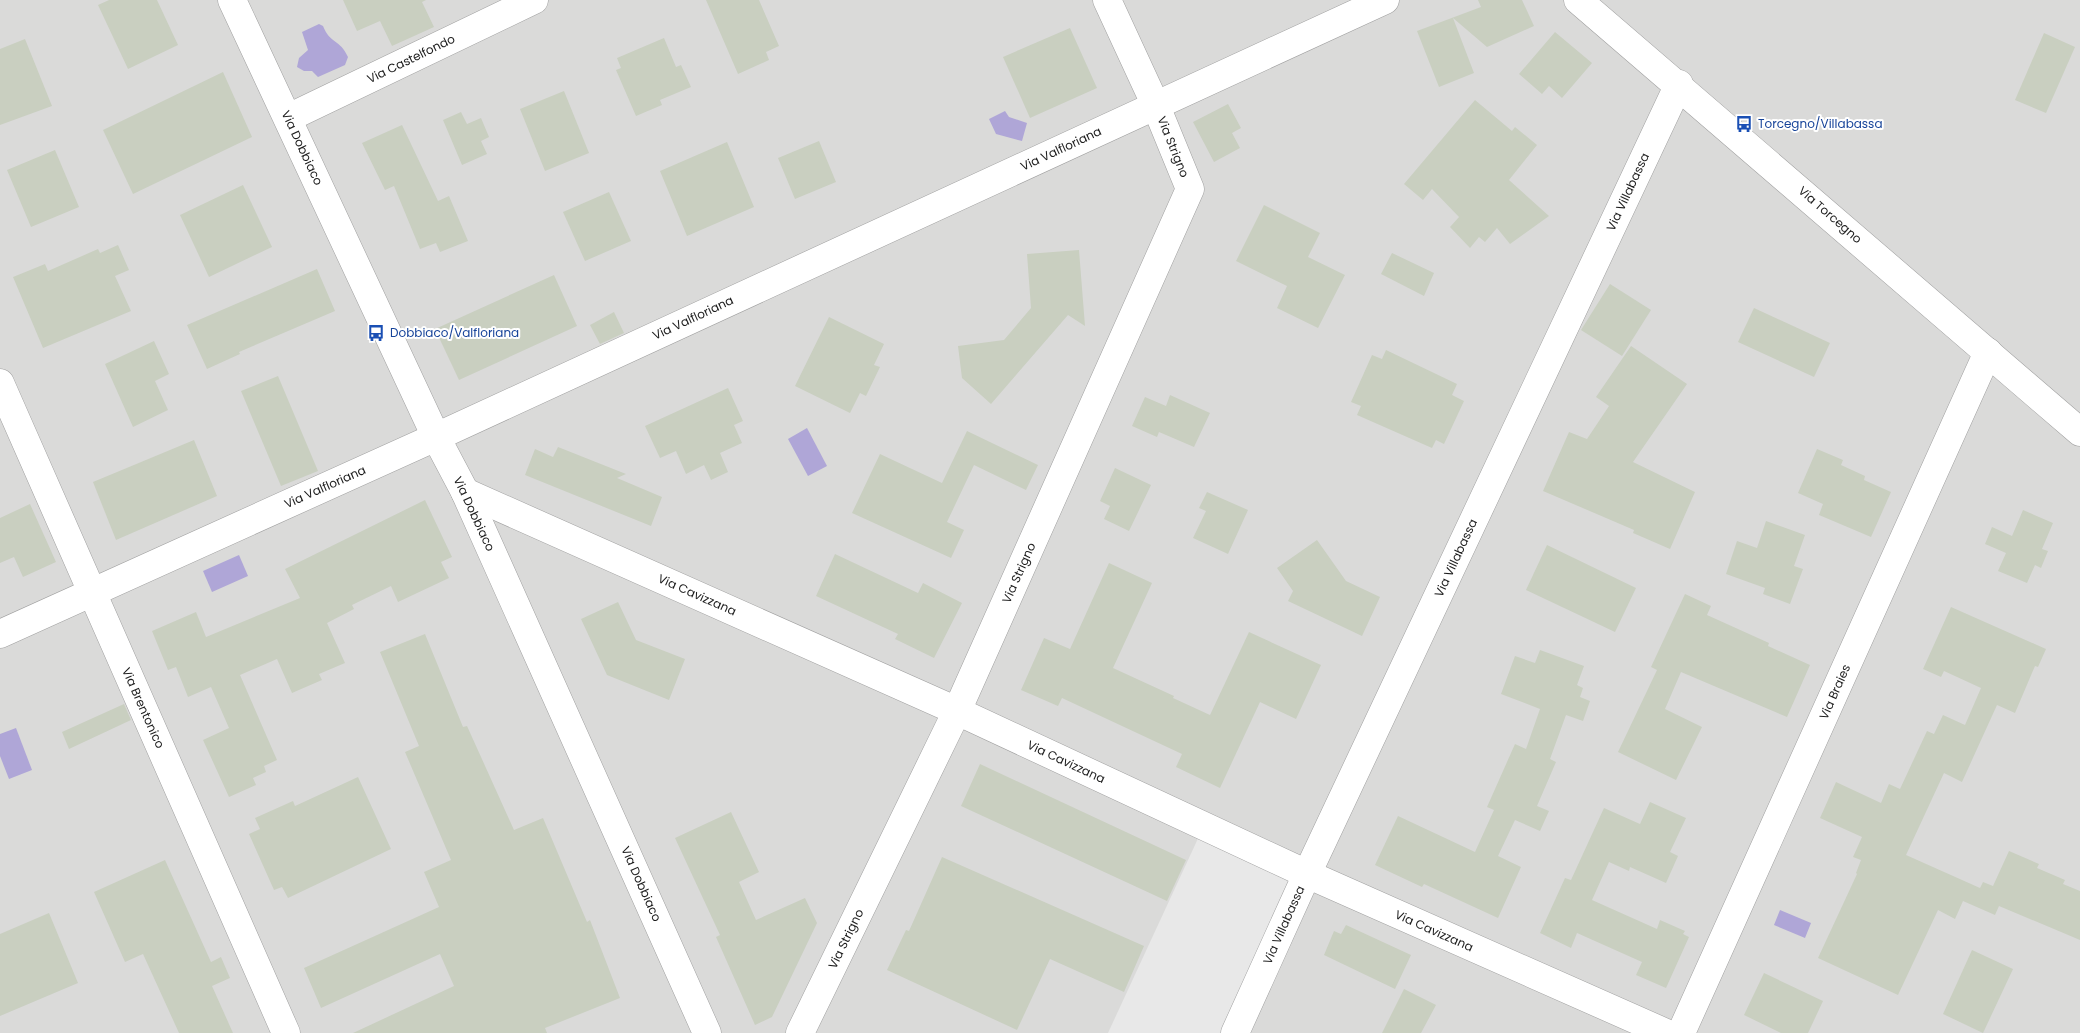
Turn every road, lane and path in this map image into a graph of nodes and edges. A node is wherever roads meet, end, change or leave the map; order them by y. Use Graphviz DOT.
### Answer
graph roads {
  1 [pos="232,0"];
  2 [pos="534,0"];
  3 [pos="1107,0"];
  4 [pos="1386,0"];
  5 [pos="1578,0"];
  6 [pos="1678,84"];
  7 [pos="1156,106"];
  8 [pos="288,118"];
  9 [pos="1988,352"];
  10 [pos="0,383"];
  11 [pos="2080,432"];
  12 [pos="436,437"];
  13 [pos="465,492"];
  14 [pos="92,593"];
  15 [pos="0,634"];
  16 [pos="957,711"];
  17 [pos="1307,874"];
  18 [pos="286,1033"];
  19 [pos="707,1033"];
  20 [pos="800,1033"];
  21 [pos="1235,1033"];
  22 [pos="1666,1033"];
  23 [pos="1681,1033"];
  1 -- 8 [label="street, Via Dobbiaco"];
  2 -- 8 [label="street, Via Castelfondo"];
  3 -- 7 [label="street, Via Strigno"];
  4 -- 7 [label="street, Via Valfloriana"];
  5 -- 6 [label="street, Via Torcegno"];
  6 -- 9 [label="street, Via Torcegno"];
  6 -- 17 [label="street, Via Villabassa"];
  7 -- 12 [label="street, Via Valfloriana"];
  7 -- 16 [label="street, Via Strigno"];
  8 -- 12 [label="street, Via Dobbiaco"];
  9 -- 11 [label="street, Via Torcegno"];
  9 -- 23 [label="street, Via Braies"];
  10 -- 14 [label="street, Via Brentonico"];
  12 -- 13 [label="street, Via Dobbiaco"];
  12 -- 14 [label="street, Via Valfloriana"];
  13 -- 16 [label="street, Via Cavizzana"];
  13 -- 19 [label="street, Via Dobbiaco"];
  14 -- 15 [label="street, Via Valfloriana"];
  14 -- 18 [label="street, Via Brentonico"];
  16 -- 17 [label="street, Via Cavizzana"];
  16 -- 20 [label="street, Via Strigno"];
  17 -- 21 [label="street, Via Villabassa"];
  17 -- 22 [label="street, Via Cavizzana"];
}
